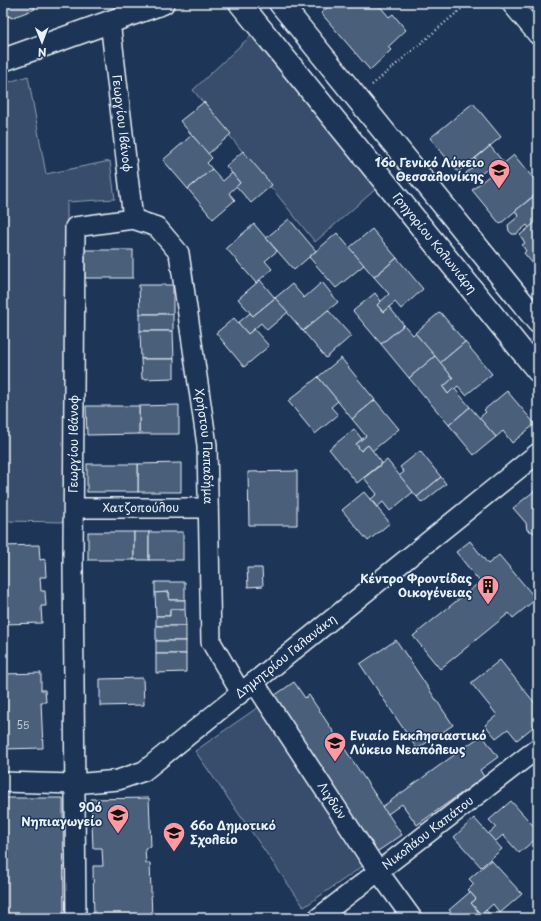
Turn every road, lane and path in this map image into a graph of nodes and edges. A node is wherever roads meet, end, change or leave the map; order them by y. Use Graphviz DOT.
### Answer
graph roads {
  1 [pos="163,3"];
  2 [pos="240,3"];
  3 [pos="280,3"];
  4 [pos="468,3"];
  5 [pos="511,3"];
  6 [pos="110,21"];
  7 [pos="538,35"];
  8 [pos="3,60"];
  9 [pos="357,98"];
  10 [pos="133,219"];
  11 [pos="538,322"];
  12 [pos="538,371"];
  13 [pos="538,453"];
  14 [pos="74,508"];
  15 [pos="208,508"];
  16 [pos="247,687"];
  17 [pos="538,748"];
  18 [pos="3,782"];
  19 [pos="74,784"];
  20 [pos="378,871"];
  21 [pos="76,918"];
  22 [pos="318,918"];
  23 [pos="412,918"];
  1 -- 6 [label="main road"];
  2 -- 12 [label="main road, Γρηγορίου Κολωνιάρη"];
  3 -- 9 [label="main road"];
  4 -- 9 [label="path"];
  5 -- 7 [label="street"];
  6 -- 8 [label="main road"];
  6 -- 10 [label="street, Γεωργίου Ιβάνοφ"];
  9 -- 11 [label="main road"];
  10 -- 14 [label="street, Γεωργίου Ιβάνοφ"];
  10 -- 15 [label="street, Χρήστου Παπαδήμα"];
  13 -- 16 [label="street, Δημητρίου Γαλανάκη"];
  14 -- 15 [label="street, Χατζοπούλου"];
  14 -- 19 [label="street, Γεωργίου Ιβάνοφ"];
  15 -- 16 [label="street, Χρήστου Παπαδήμα"];
  16 -- 19 [label="street, Δημητρίου Γαλανάκη"];
  16 -- 20 [label="street, Λιγδών"];
  17 -- 20 [label="street, Νικολάου Καπάτου"];
  18 -- 19 [label="street, Δημητρίου Γαλανάκη"];
  19 -- 21 [label="street, Γεωργίου Ιβάνοφ"];
  20 -- 22 [label="street, Νικολάου Καπάτου"];
  20 -- 23 [label="street, Λιγδών"];
}
